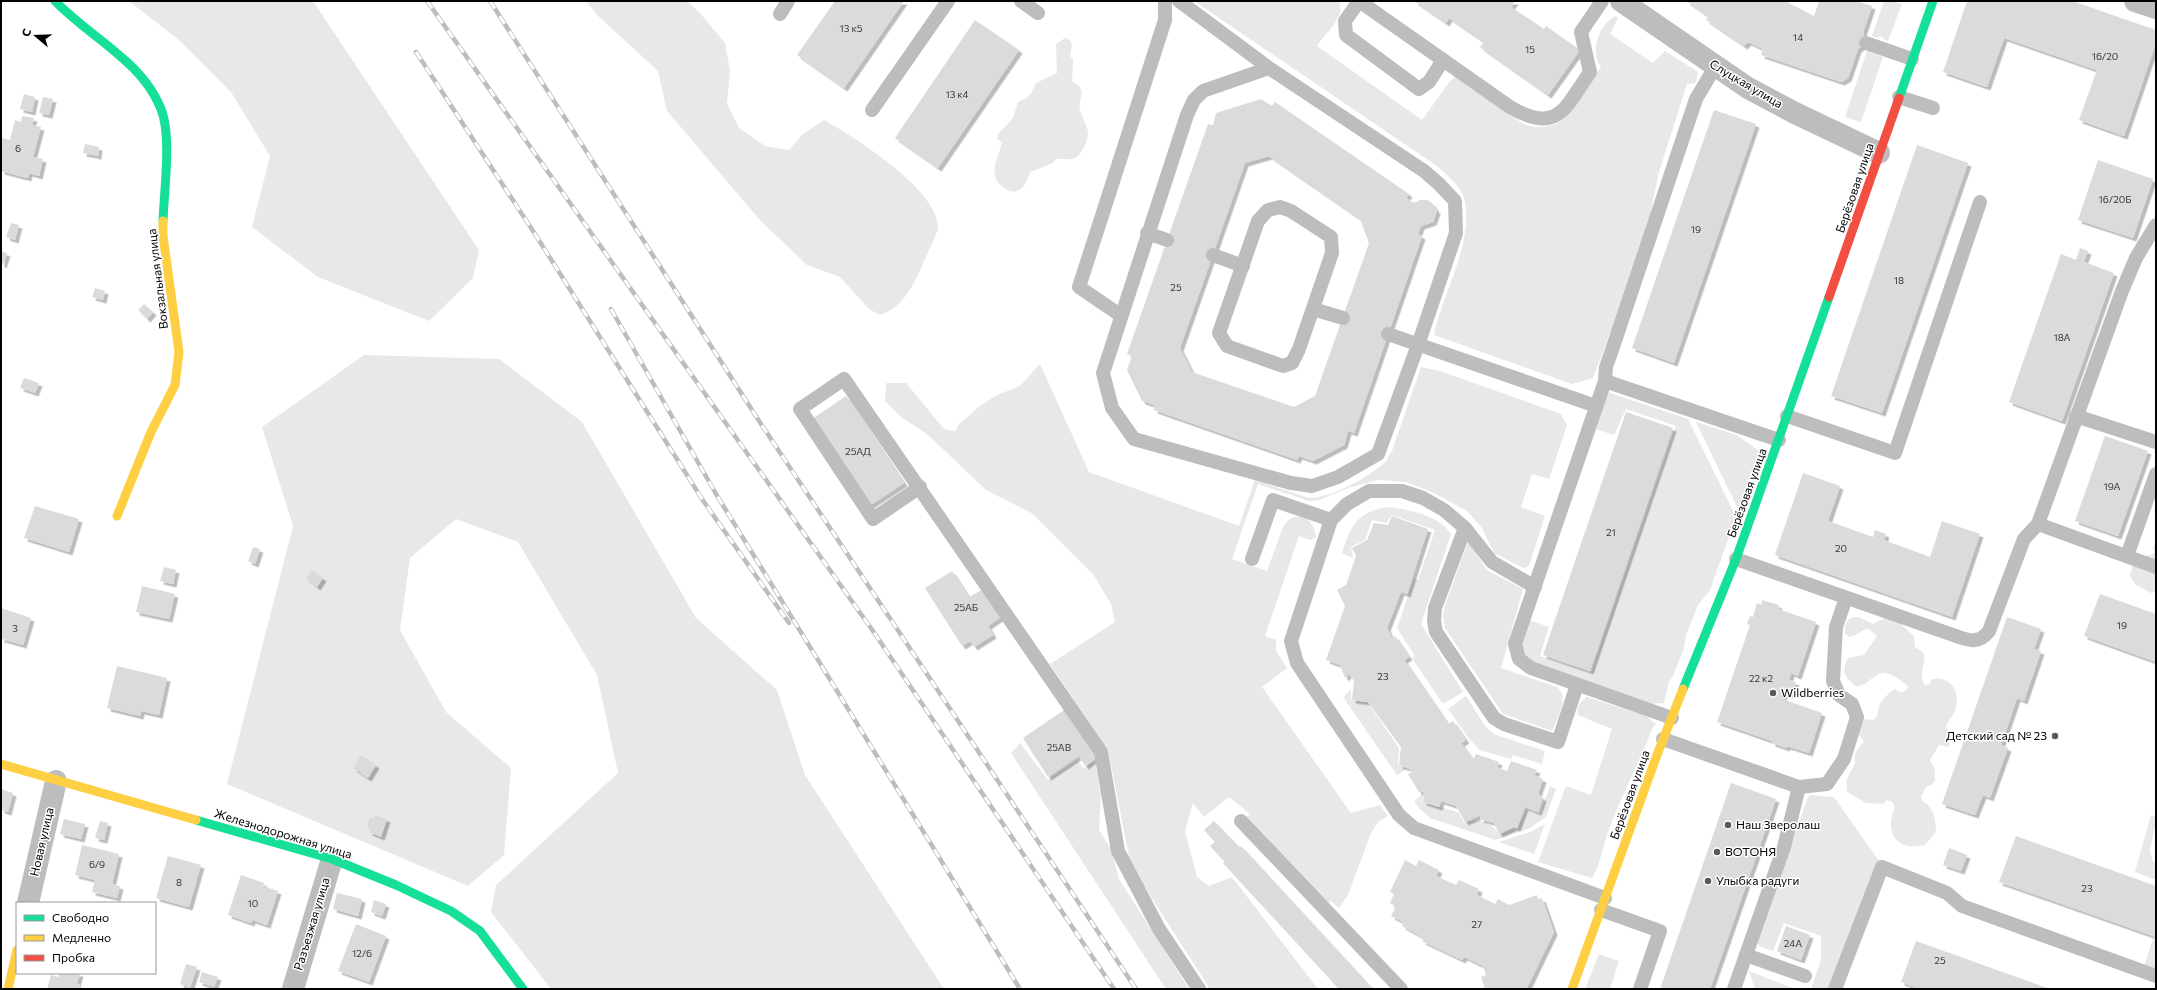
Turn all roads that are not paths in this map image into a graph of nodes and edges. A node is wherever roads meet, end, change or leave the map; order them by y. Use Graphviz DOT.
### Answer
graph roads {
  1 [pos="55,1"];
  2 [pos="788,1"];
  3 [pos="948,1"];
  4 [pos="1021,1"];
  5 [pos="1165,1"];
  6 [pos="1179,1"];
  7 [pos="1359,1"];
  8 [pos="1602,1"];
  9 [pos="2135,1"];
  10 [pos="1930,2"];
  11 [pos="1630,3"];
  12 [pos="2156,8"];
  13 [pos="1038,13"];
  14 [pos="780,14"];
  15 [pos="1866,43"];
  16 [pos="1912,59"];
  17 [pos="1443,60"];
  18 [pos="1715,67"];
  19 [pos="1269,68"];
  20 [pos="1899,97"];
  21 [pos="1933,108"];
  22 [pos="872,110"];
  23 [pos="1879,153"];
  24 [pos="1980,202"];
  25 [pos="2156,225"];
  26 [pos="1148,233"];
  27 [pos="1167,240"];
  28 [pos="1213,255"];
  29 [pos="1243,266"];
  30 [pos="1313,309"];
  31 [pos="1120,315"];
  32 [pos="1343,318"];
  33 [pos="1388,334"];
  34 [pos="1418,345"];
  35 [pos="1605,381"];
  36 [pos="1596,406"];
  37 [pos="1787,416"];
  38 [pos="2076,416"];
  39 [pos="1779,440"];
  40 [pos="2156,442"];
  41 [pos="2156,474"];
  42 [pos="920,488"];
  43 [pos="117,516"];
  44 [pos="1331,520"];
  45 [pos="2038,524"];
  46 [pos="1465,528"];
  47 [pos="2127,556"];
  48 [pos="1736,559"];
  49 [pos="1252,560"];
  50 [pos="2156,567"];
  51 [pos="1535,587"];
  52 [pos="1846,598"];
  53 [pos="1577,685"];
  54 [pos="1672,718"];
  55 [pos="1663,739"];
  56 [pos="1,764"];
  57 [pos="56,781"];
  58 [pos="1798,787"];
  59 [pos="1241,821"];
  60 [pos="332,859"];
  61 [pos="28,902"];
  62 [pos="1603,904"];
  63 [pos="16,954"];
  64 [pos="1746,955"];
  65 [pos="1805,976"];
  66 [pos="2156,976"];
  67 [pos="8,989"];
  68 [pos="292,989"];
  69 [pos="523,989"];
  70 [pos="1199,989"];
  71 [pos="1401,989"];
  72 [pos="1572,989"];
  73 [pos="1640,989"];
  74 [pos="1734,989"];
  75 [pos="1835,989"];
  1 -- 43 [label="street, Вокзальная улица"];
  2 -- 14 [label="lane"];
  3 -- 22 [label="lane"];
  4 -- 13 [label="lane"];
  5 -- 31 [label="lane"];
  6 -- 19 [label="lane"];
  7 -- 17 [label="lane"];
  7 -- 17 [label="lane"];
  8 -- 17 [label="lane"];
  9 -- 12 [label="street"];
  10 -- 16 [label="street, Берёзовая улица"];
  11 -- 18 [label="street, Слуцкая улица"];
  15 -- 16 [label="lane"];
  16 -- 20 [label="street, Берёзовая улица"];
  18 -- 23 [label="street, Слуцкая улица"];
  18 -- 35 [label="lane"];
  19 -- 26 [label="lane"];
  19 -- 34 [label="lane"];
  20 -- 21 [label="lane"];
  20 -- 23 [label="street, Берёзовая улица"];
  23 -- 37 [label="street, Берёзовая улица"];
  24 -- 37 [label="lane"];
  25 -- 38 [label="lane"];
  26 -- 27 [label="lane"];
  26 -- 31 [label="lane"];
  28 -- 29 [label="lane"];
  29 -- 30 [label="lane"];
  29 -- 30 [label="lane"];
  30 -- 32 [label="lane"];
  31 -- 34 [label="lane"];
  33 -- 34 [label="lane"];
  34 -- 36 [label="lane"];
  35 -- 36 [label="lane"];
  35 -- 39 [label="lane"];
  36 -- 51 [label="lane"];
  37 -- 39 [label="street, Берёзовая улица"];
  38 -- 40 [label="lane"];
  38 -- 45 [label="lane"];
  39 -- 48 [label="street, Берёзовая улица"];
  41 -- 47 [label="lane"];
  42 -- 42 [label="lane"];
  42 -- 70 [label="lane"];
  44 -- 46 [label="lane"];
  44 -- 49 [label="lane"];
  44 -- 62 [label="lane"];
  45 -- 47 [label="lane"];
  45 -- 52 [label="lane"];
  46 -- 51 [label="lane"];
  46 -- 53 [label="lane"];
  47 -- 50 [label="lane"];
  48 -- 52 [label="lane"];
  48 -- 54 [label="street, Берёзовая улица"];
  51 -- 53 [label="lane"];
  52 -- 58 [label="lane"];
  53 -- 54 [label="lane"];
  54 -- 55 [label="street, Берёзовая улица"];
  55 -- 58 [label="lane"];
  55 -- 62 [label="street, Берёзовая улица"];
  56 -- 57 [label="street, Железнодорожная улица"];
  57 -- 60 [label="street, Железнодорожная улица"];
  57 -- 61 [label="street, Новая улица"];
  58 -- 64 [label="lane"];
  59 -- 71 [label="lane"];
  60 -- 68 [label="street, Разъезжая улица"];
  60 -- 69 [label="street, Железнодорожная улица"];
  62 -- 72 [label="street, Берёзовая улица"];
  62 -- 73 [label="lane"];
  63 -- 67 [label="street"];
  64 -- 65 [label="lane"];
  64 -- 74 [label="lane"];
  66 -- 75 [label="lane"];
}
